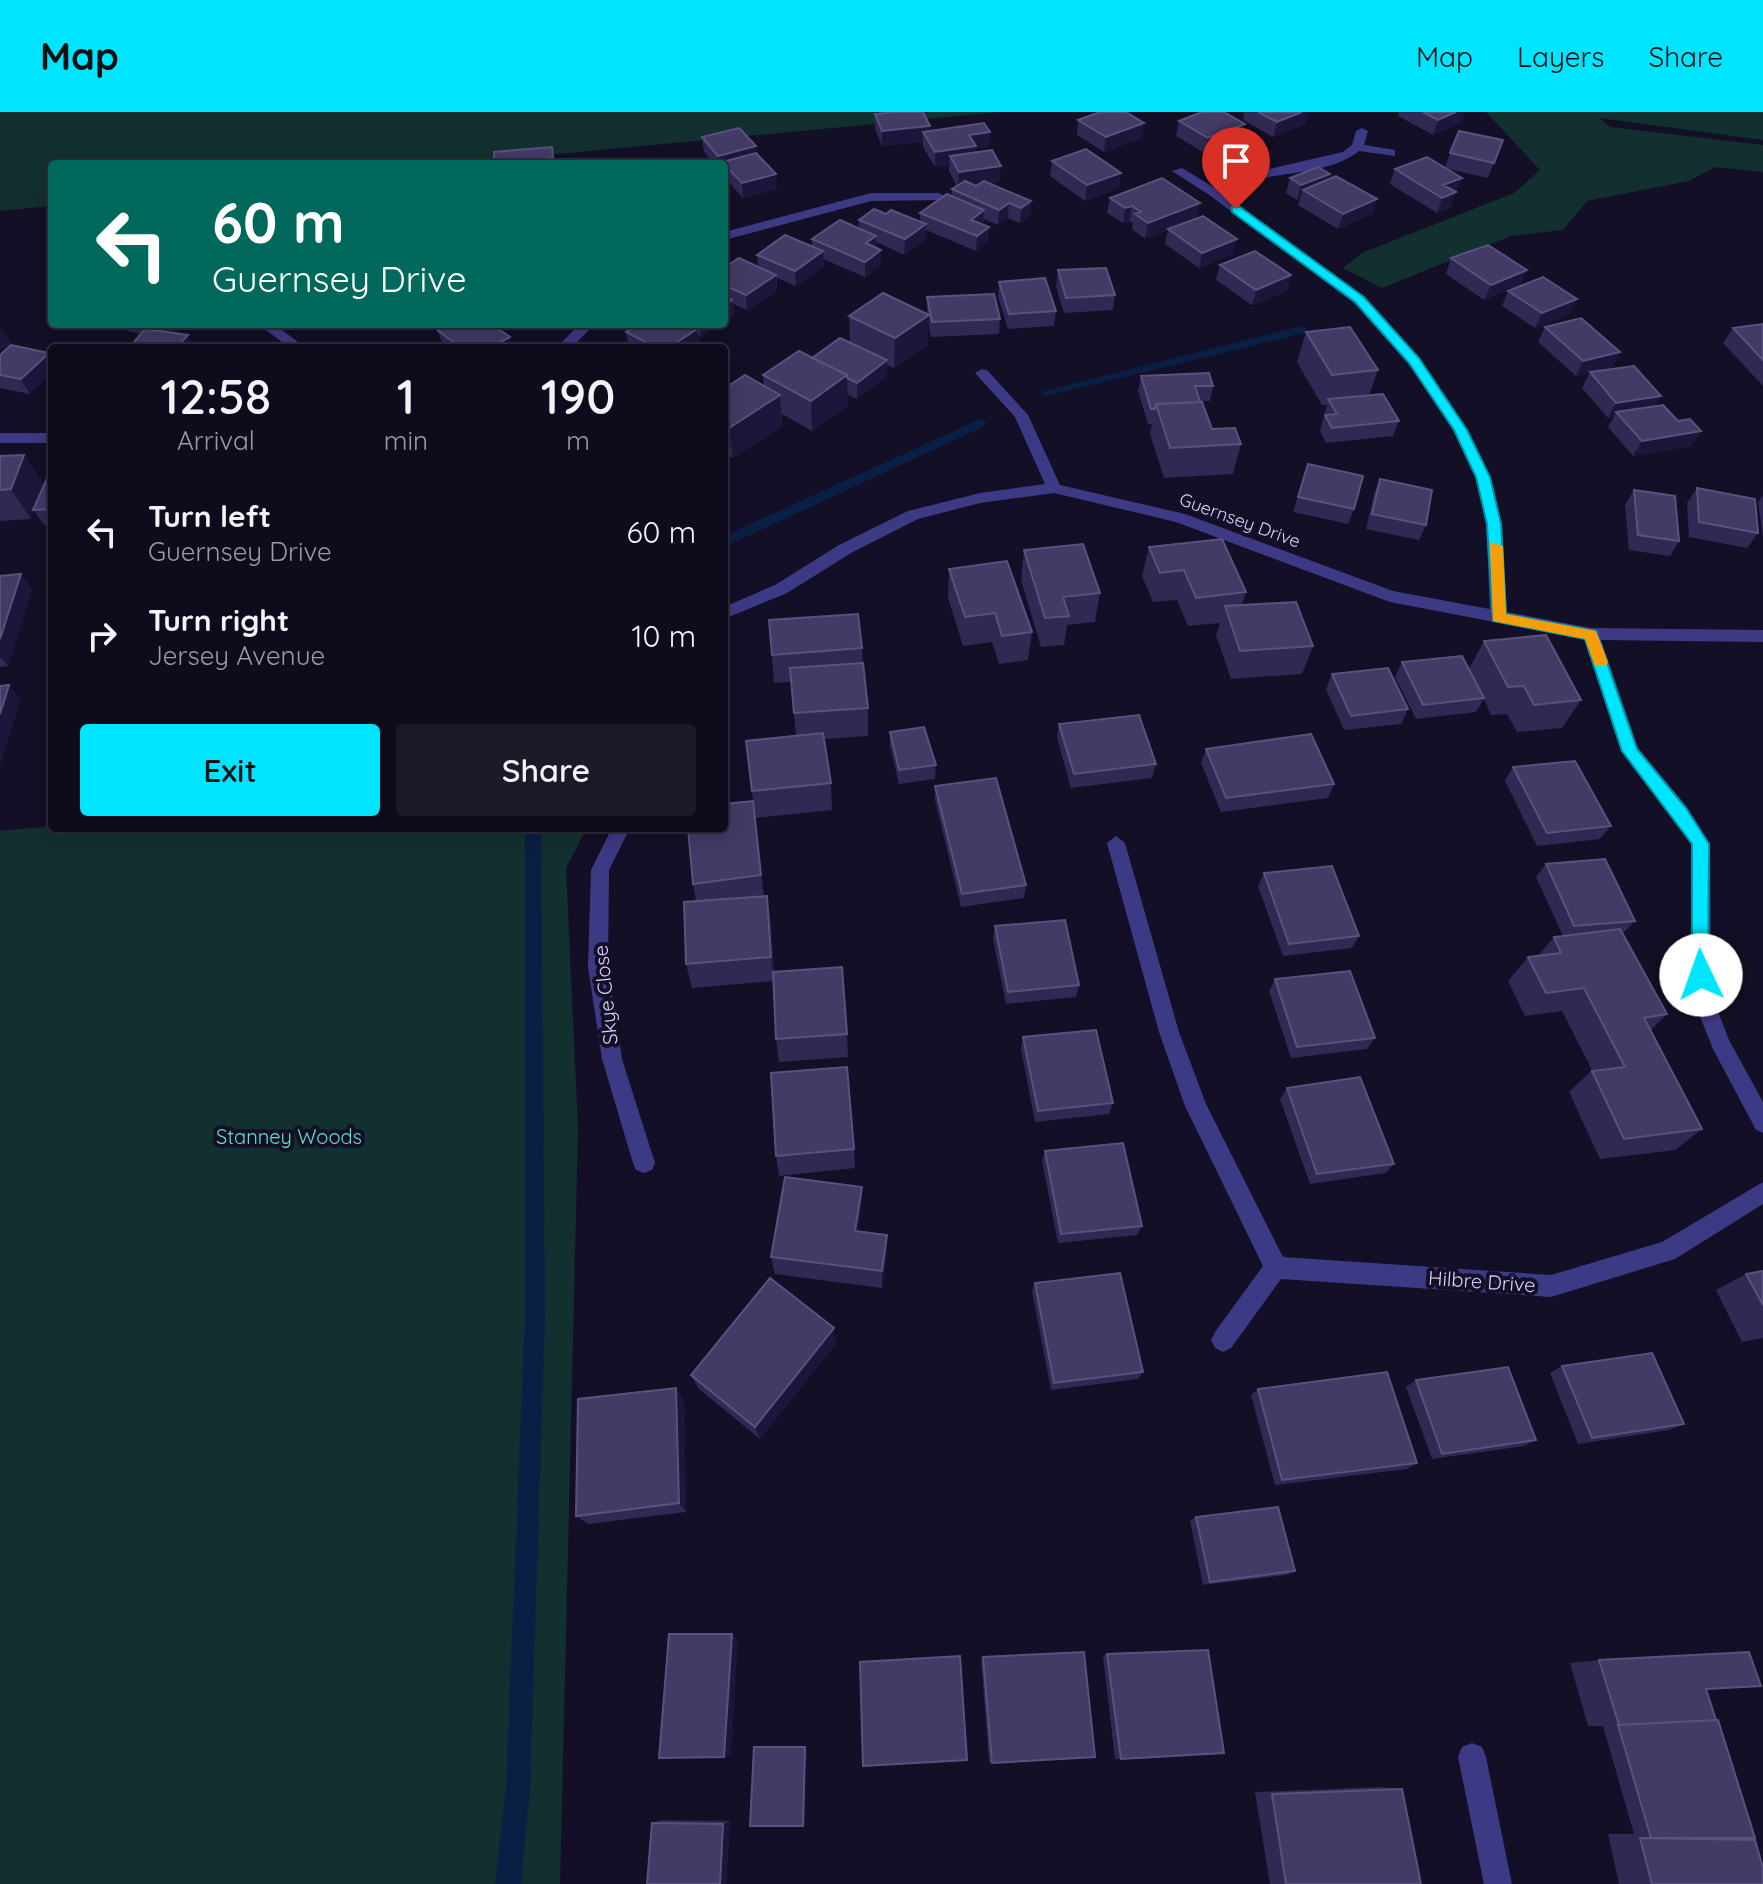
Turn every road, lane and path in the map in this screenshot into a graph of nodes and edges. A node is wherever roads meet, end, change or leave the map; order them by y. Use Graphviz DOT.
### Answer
graph roads {
  1 [pos="1362,131"];
  2 [pos="1357,147"];
  3 [pos="1391,153"];
  4 [pos="1178,171"];
  5 [pos="1212,191"];
  6 [pos="939,197"];
  7 [pos="728,235"];
  8 [pos="271,328"];
  9 [pos="584,328"];
  10 [pos="293,344"];
  11 [pos="567,344"];
  12 [pos="982,373"];
  13 [pos="0,438"];
  14 [pos="48,438"];
  15 [pos="1054,488"];
  16 [pos="728,611"];
  17 [pos="1499,618"];
  18 [pos="1591,634"];
  19 [pos="1763,636"];
  20 [pos="619,832"];
  21 [pos="1116,843"];
  22 [pos="1763,1123"];
  23 [pos="644,1163"];
  24 [pos="1763,1192"];
  25 [pos="1276,1268"];
  26 [pos="1223,1340"];
  27 [pos="1472,1757"];
  28 [pos="1498,1884"];
  1 -- 2 [label="street"];
  2 -- 3 [label="street"];
  2 -- 5 [label="street"];
  4 -- 5 [label="street"];
  5 -- 17 [label="street"];
  6 -- 7 [label="street"];
  8 -- 10 [label="street"];
  9 -- 11 [label="street"];
  12 -- 15 [label="street"];
  13 -- 14 [label="street"];
  15 -- 16 [label="street, Guernsey Drive"];
  15 -- 17 [label="street, Guernsey Drive"];
  17 -- 18 [label="street, Guernsey Drive"];
  18 -- 19 [label="street, Guernsey Drive"];
  18 -- 22 [label="street"];
  20 -- 23 [label="street, Skye Close"];
  21 -- 25 [label="street"];
  24 -- 25 [label="street, Hilbre Drive"];
  25 -- 26 [label="street"];
  27 -- 28 [label="street"];
}
